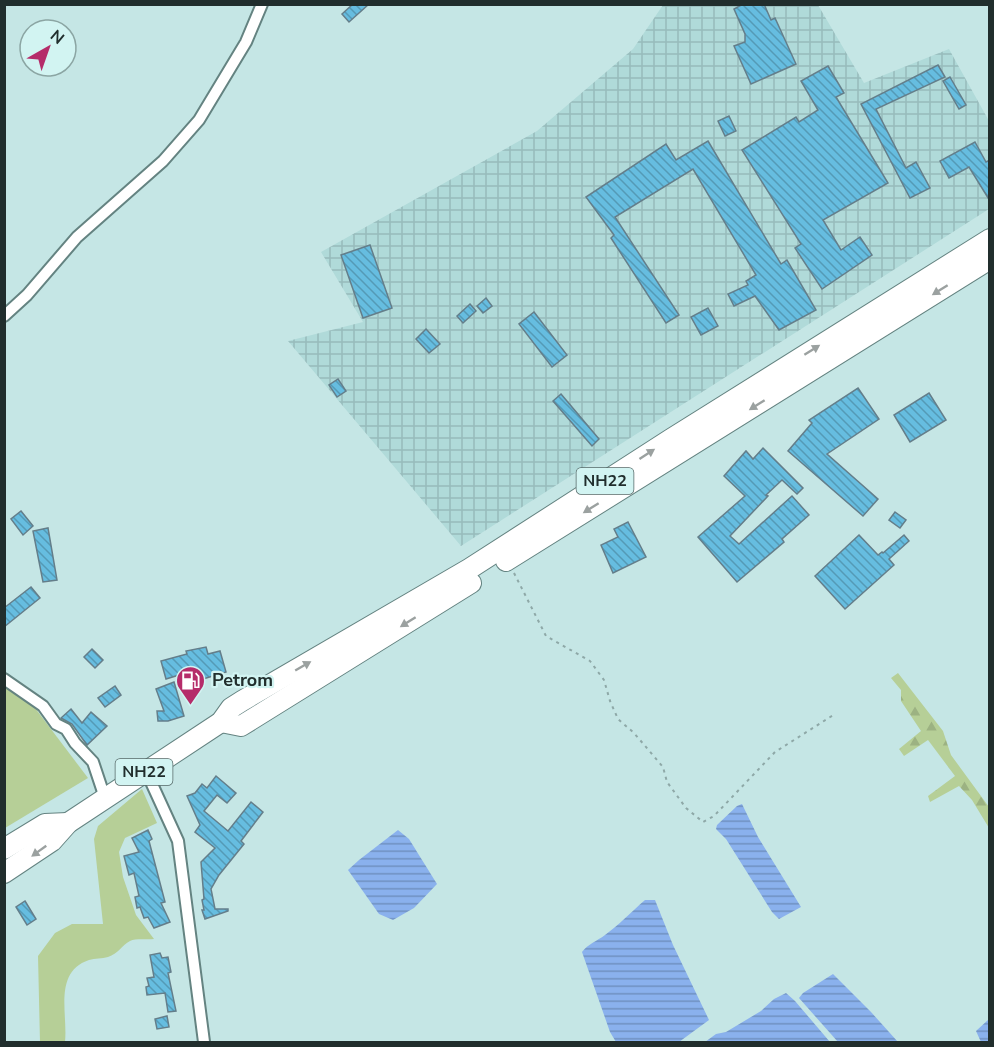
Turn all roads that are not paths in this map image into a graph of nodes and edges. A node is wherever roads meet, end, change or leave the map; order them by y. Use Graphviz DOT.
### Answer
graph roads {
  1 [pos="262,4"];
  2 [pos="990,239"];
  3 [pos="990,260"];
  4 [pos="4,316"];
  5 [pos="4,679"];
  6 [pos="221,722"];
  7 [pos="146,771"];
  8 [pos="105,798"];
  9 [pos="68,823"];
  10 [pos="4,849"];
  11 [pos="4,873"];
  12 [pos="204,1042"];
  1 -- 4 [label="street"];
  6 -- 2 [label="highway, NH22, one-way"];
  3 -- 6 [label="highway, NH22, one-way"];
  5 -- 8 [label="street"];
  6 -- 7 [label="highway, NH22"];
  7 -- 8 [label="highway, NH22"];
  7 -- 12 [label="street"];
  8 -- 9 [label="highway, NH22"];
  9 -- 10 [label="highway, NH22"];
  9 -- 11 [label="highway, NH22, one-way"];
}
